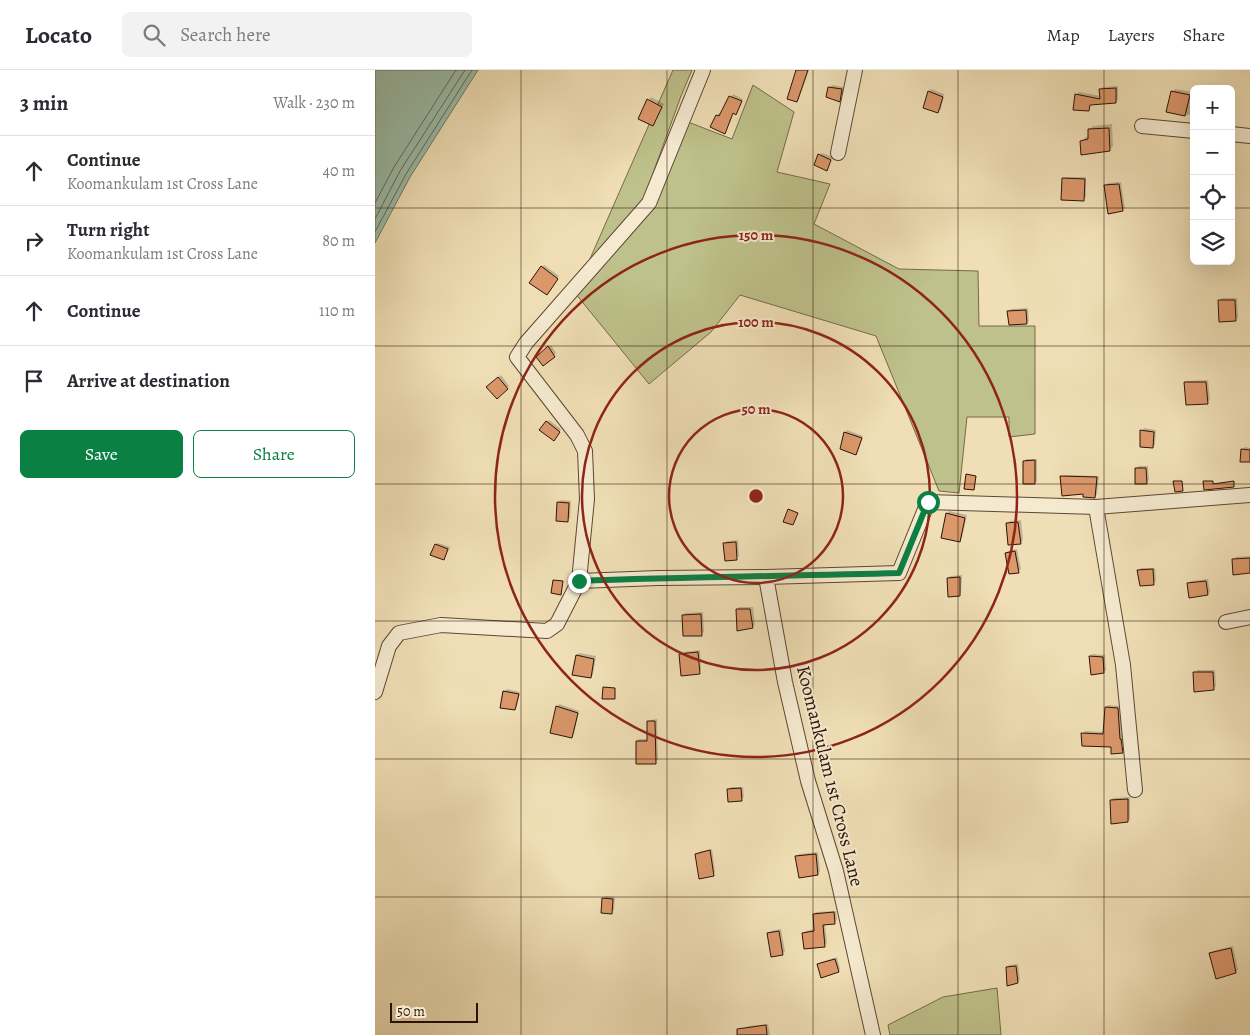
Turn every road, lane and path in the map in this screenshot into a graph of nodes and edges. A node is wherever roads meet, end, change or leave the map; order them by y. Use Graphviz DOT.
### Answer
graph roads {
  1 [pos="703,70"];
  2 [pos="855,70"];
  3 [pos="1142,126"];
  4 [pos="1190,131"];
  5 [pos="1235,134"];
  6 [pos="1250,136"];
  7 [pos="838,153"];
  8 [pos="1250,495"];
  9 [pos="1096,507"];
  10 [pos="766,577"];
  11 [pos="579,581"];
  12 [pos="1250,617"];
  13 [pos="1225,622"];
  14 [pos="375,692"];
  15 [pos="1135,790"];
  16 [pos="873,1035"];
  1 -- 11 [label="street"];
  2 -- 7 [label="street"];
  3 -- 4 [label="street"];
  5 -- 6 [label="street"];
  8 -- 9 [label="street"];
  9 -- 10 [label="street"];
  9 -- 15 [label="street"];
  10 -- 11 [label="street"];
  10 -- 16 [label="street, Koomankulam 1st Cross Lane"];
  11 -- 14 [label="street"];
  12 -- 13 [label="street"];
}
